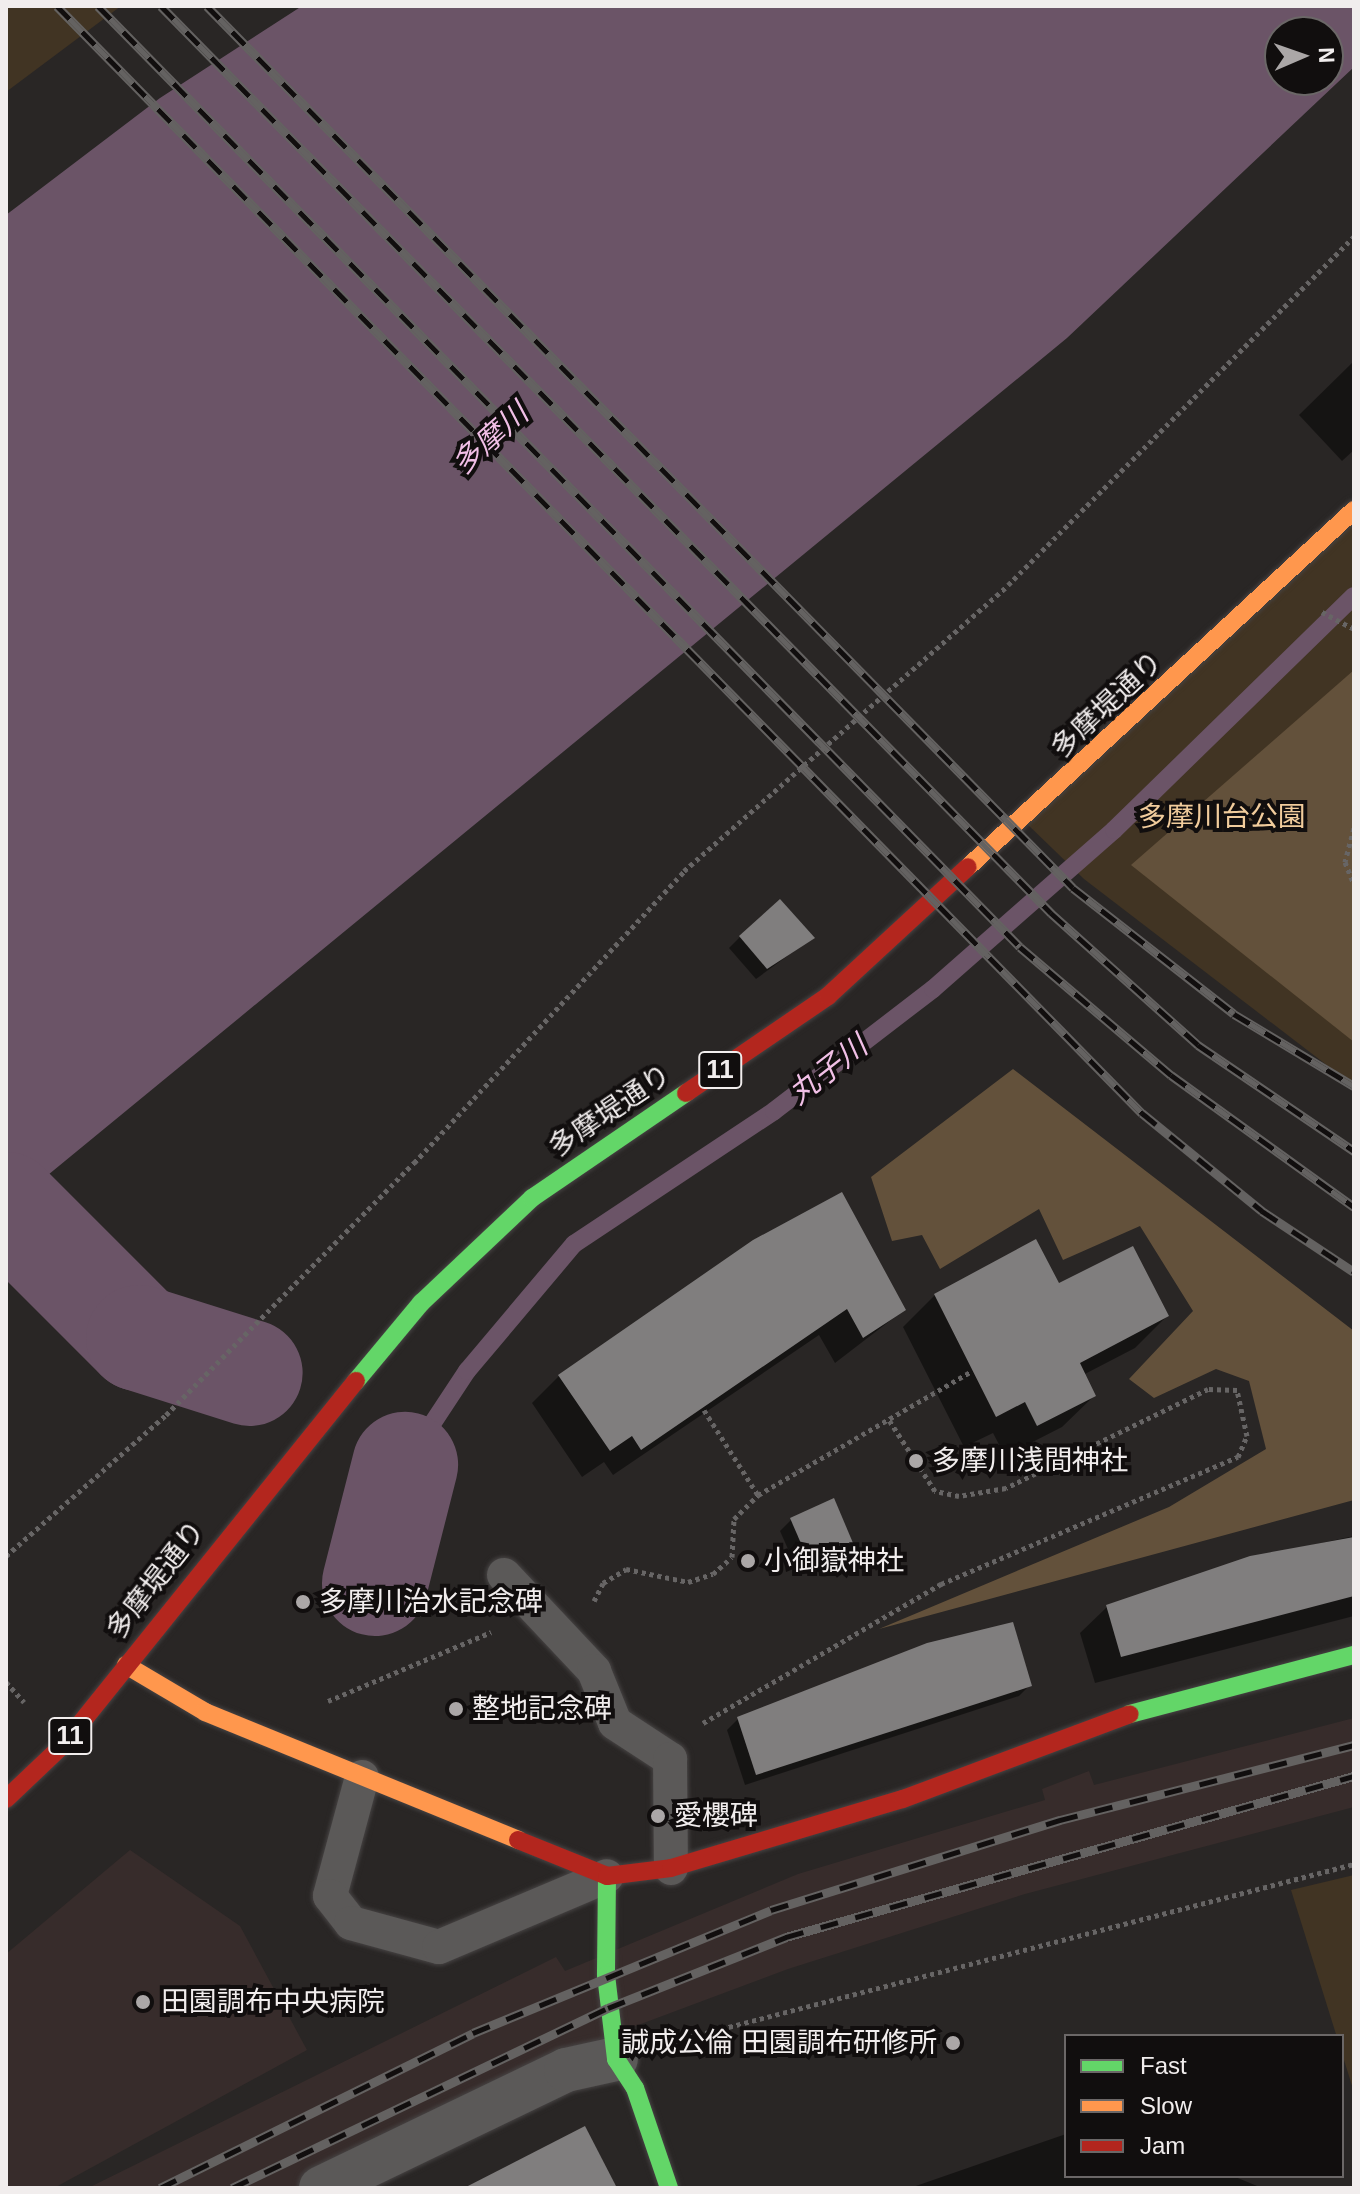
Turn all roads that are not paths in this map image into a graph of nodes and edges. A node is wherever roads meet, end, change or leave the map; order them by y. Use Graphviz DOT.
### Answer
graph roads {
  1 [pos="1354,510"];
  2 [pos="504,1575"];
  3 [pos="1354,1655"];
  4 [pos="126,1665"];
  5 [pos="362,1777"];
  6 [pos="6,1799"];
  7 [pos="671,1868"];
  8 [pos="607,1876"];
  9 [pos="616,2059"];
  10 [pos="321,2188"];
  11 [pos="669,2188"];
  1 -- 4 [label="main road, 多摩堤通り / 11"];
  2 -- 7 [label="lane"];
  3 -- 7 [label="main road"];
  4 -- 5 [label="main road"];
  4 -- 6 [label="main road, 多摩堤通り / 11"];
  5 -- 8 [label="main road"];
  5 -- 8 [label="lane"];
  7 -- 8 [label="main road"];
  8 -- 9 [label="main road"];
  9 -- 10 [label="street"];
  9 -- 11 [label="main road"];
}
